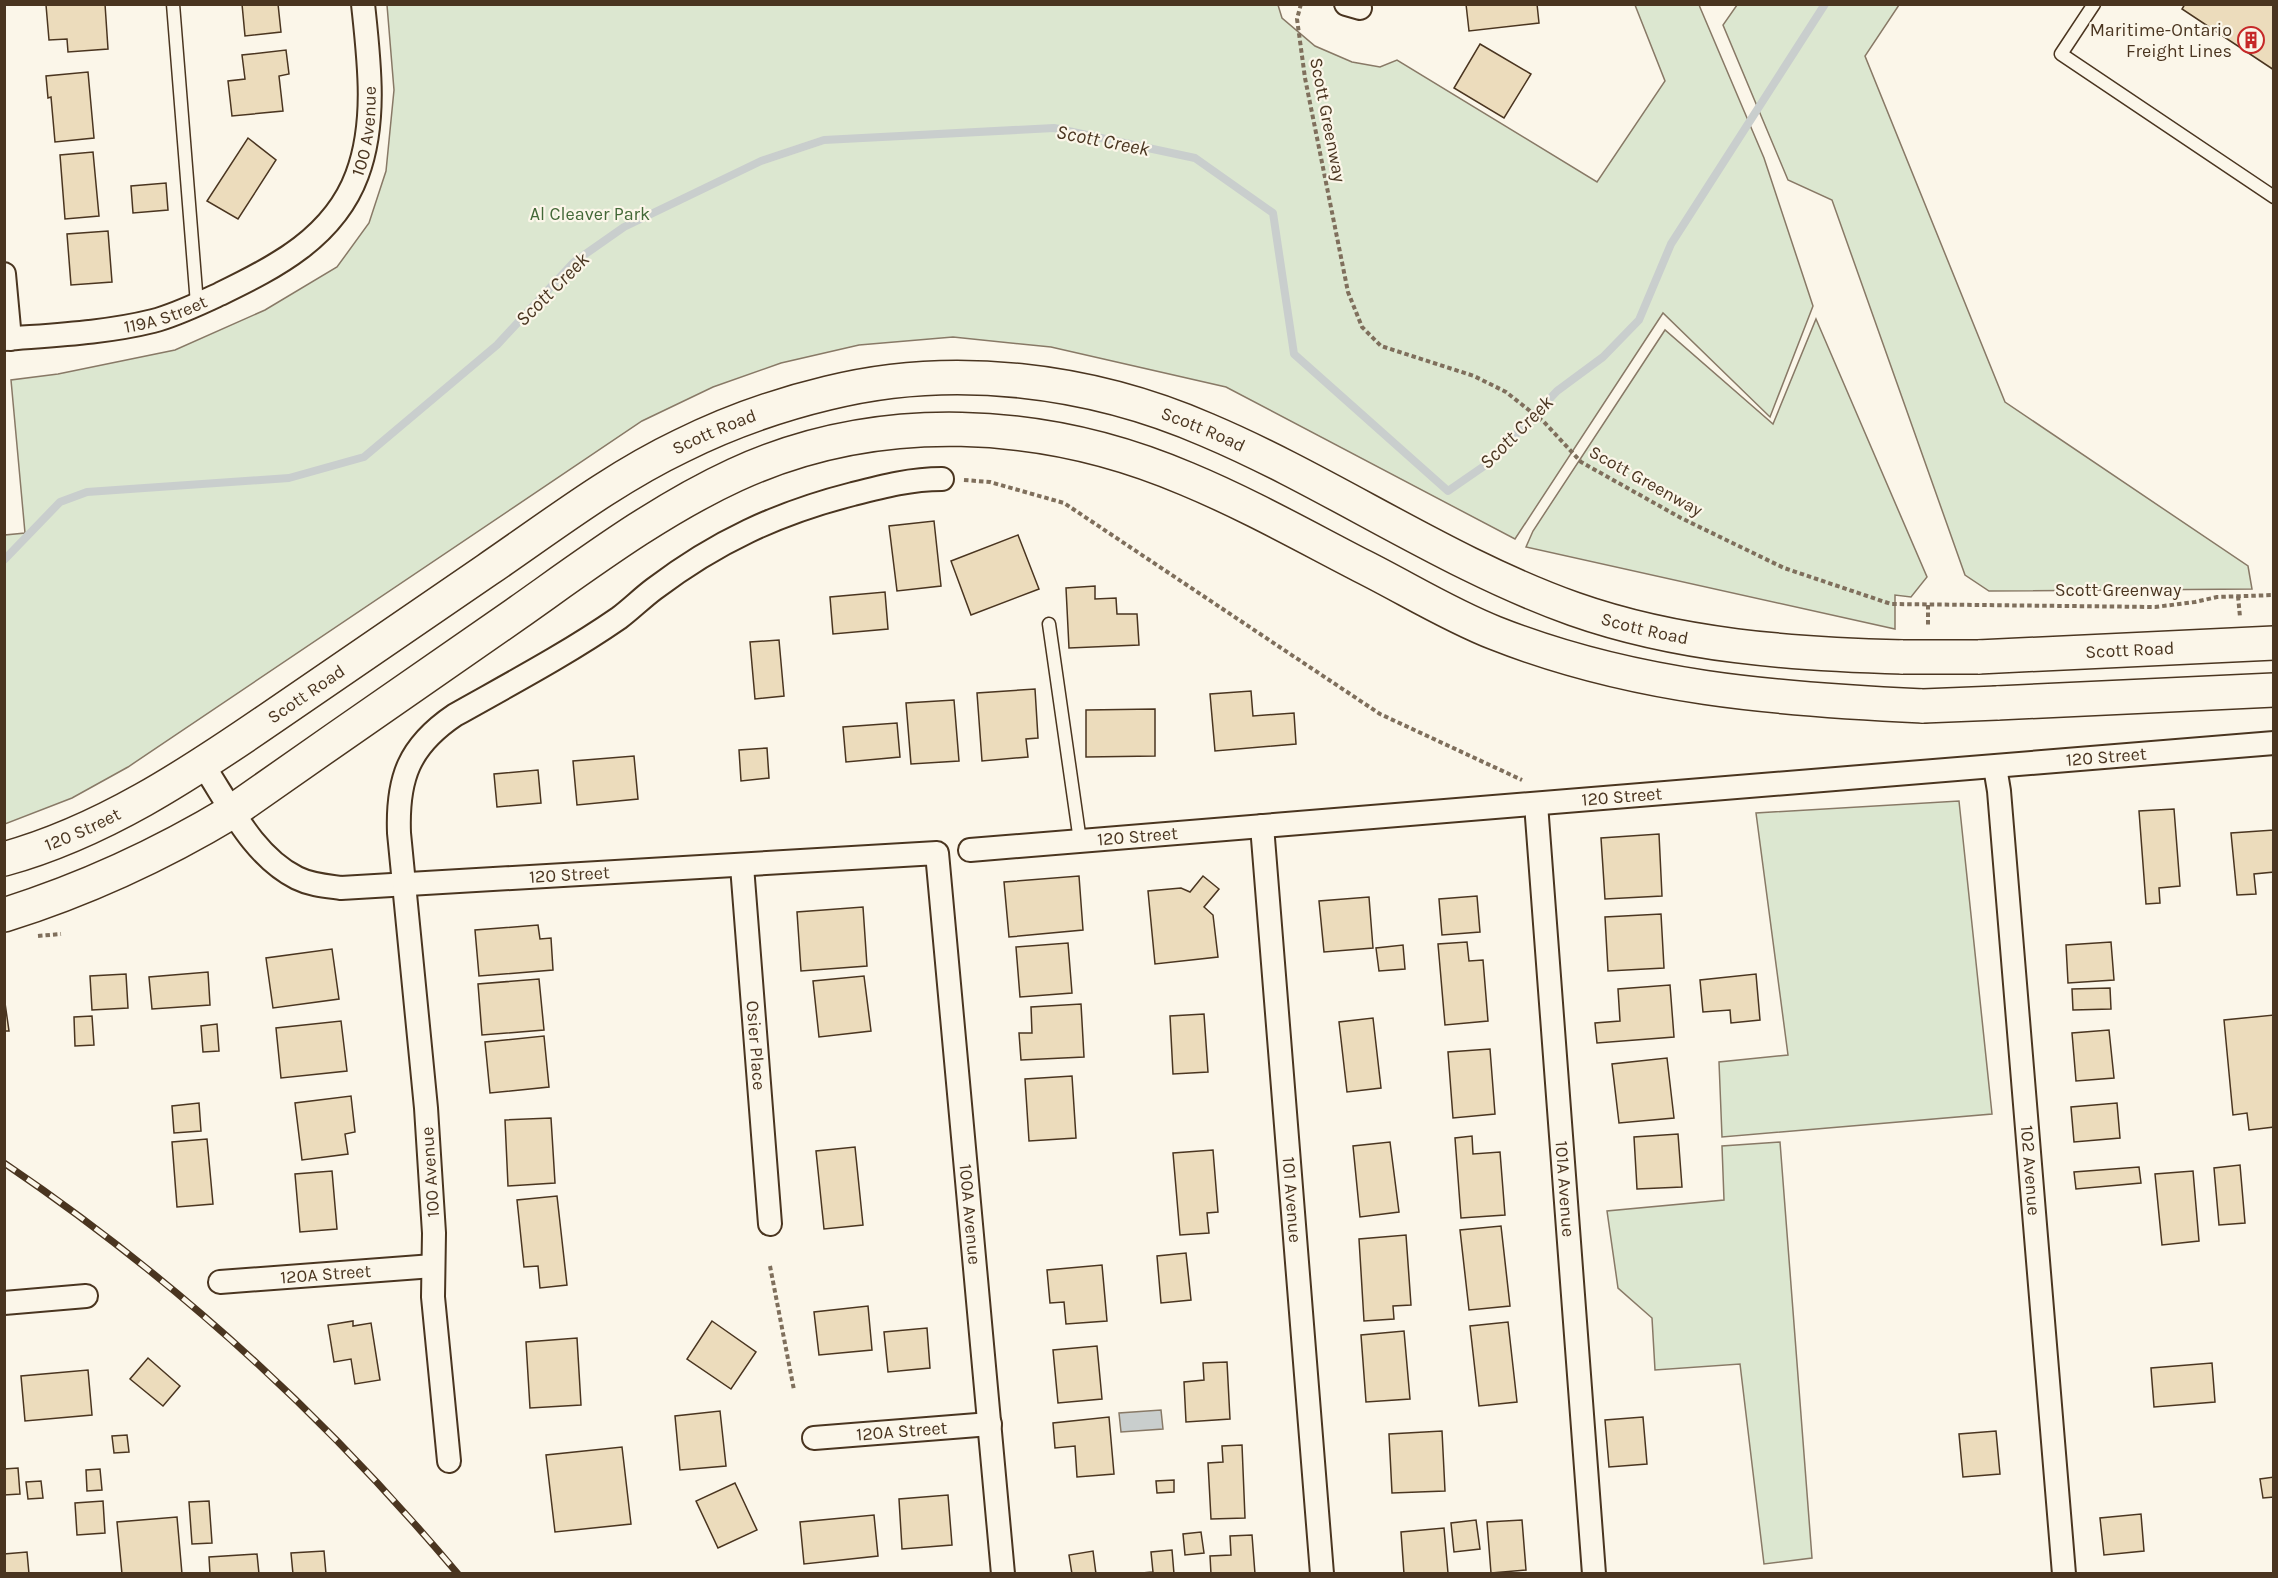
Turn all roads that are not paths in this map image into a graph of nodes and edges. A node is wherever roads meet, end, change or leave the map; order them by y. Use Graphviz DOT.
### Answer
graph roads {
  1 [pos="173,4"];
  2 [pos="363,4"];
  3 [pos="2094,4"];
  4 [pos="2274,197"];
  5 [pos="309,241"];
  6 [pos="4,274"];
  7 [pos="197,304"];
  8 [pos="7,339"];
  9 [pos="942,479"];
  10 [pos="1049,624"];
  11 [pos="2274,643"];
  12 [pos="2274,690"];
  13 [pos="2274,743"];
  14 [pos="203,765"];
  15 [pos="1995,767"];
  16 [pos="1536,804"];
  17 [pos="233,811"];
  18 [pos="1262,826"];
  19 [pos="1080,841"];
  20 [pos="970,850"];
  21 [pos="937,853"];
  22 [pos="4,859"];
  23 [pos="742,866"];
  24 [pos="404,884"];
  25 [pos="4,915"];
  26 [pos="770,1224"];
  27 [pos="433,1266"];
  28 [pos="220,1282"];
  29 [pos="86,1296"];
  30 [pos="4,1303"];
  31 [pos="990,1424"];
  32 [pos="814,1438"];
  33 [pos="449,1461"];
  34 [pos="1003,1574"];
  35 [pos="1322,1574"];
  36 [pos="1594,1574"];
  37 [pos="2064,1574"];
  1 -- 7 [label="lane"];
  2 -- 5 [label="street, 100 Avenue"];
  3 -- 4 [label="lane"];
  5 -- 7 [label="street, 119A Street"];
  6 -- 8 [label="street"];
  7 -- 8 [label="street, 119A Street"];
  9 -- 24 [label="street"];
  10 -- 19 [label="lane"];
  11 -- 14 [label="main road, Scott Road, bridge"];
  12 -- 17 [label="main road, bridge"];
  13 -- 15 [label="street, 120 Street"];
  14 -- 17 [label="street, 120 Street"];
  14 -- 22 [label="main road, 120 Street"];
  15 -- 16 [label="street, 120 Street"];
  15 -- 37 [label="street, 102 Avenue"];
  16 -- 18 [label="street, 120 Street"];
  16 -- 36 [label="street, 101A Avenue"];
  17 -- 24 [label="street, 120 Street"];
  17 -- 25 [label="main road"];
  18 -- 19 [label="street, 120 Street"];
  18 -- 35 [label="street, 101 Avenue"];
  19 -- 20 [label="street, 120 Street"];
  21 -- 23 [label="street, 120 Street"];
  21 -- 31 [label="street, 100A Avenue"];
  23 -- 24 [label="street, 120 Street"];
  23 -- 26 [label="street, Osier Place"];
  24 -- 27 [label="street, 100 Avenue"];
  27 -- 28 [label="street, 120A Street"];
  27 -- 33 [label="street, 100 Avenue"];
  29 -- 30 [label="street"];
  31 -- 32 [label="street, 120A Street"];
  31 -- 34 [label="street, 100A Avenue"];
}
